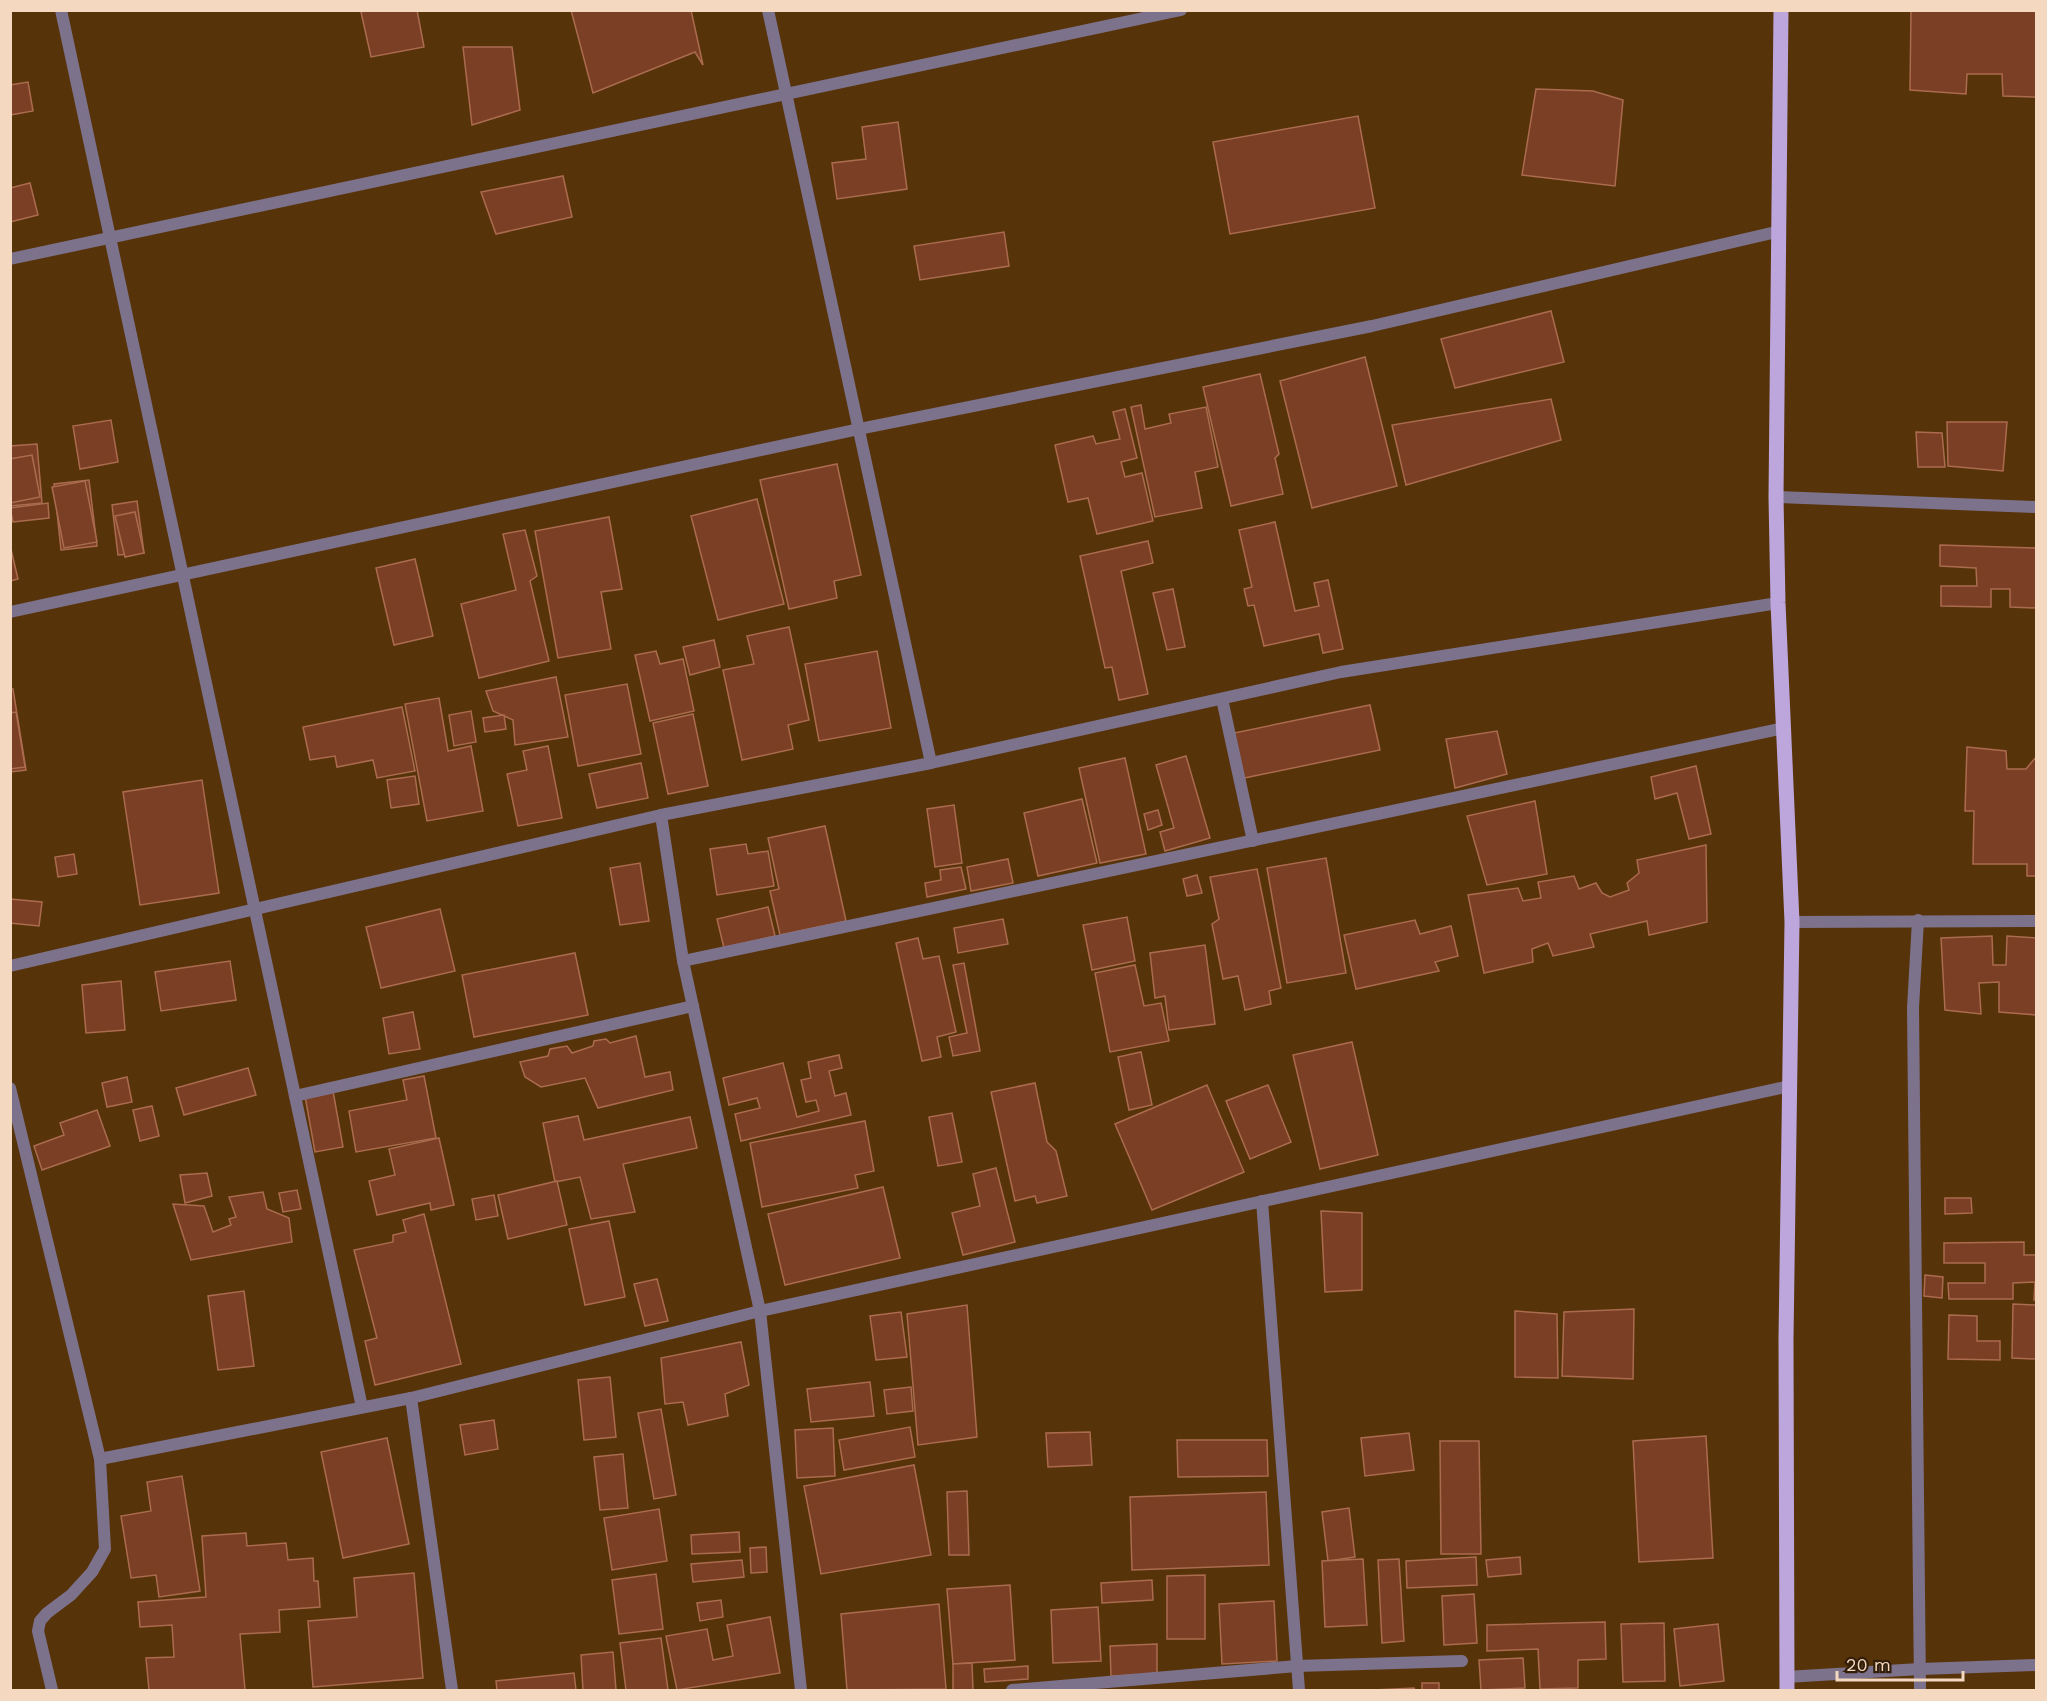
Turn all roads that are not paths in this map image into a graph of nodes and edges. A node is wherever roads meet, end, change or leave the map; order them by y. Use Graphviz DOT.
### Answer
graph roads {
  1 [pos="61,10"];
  2 [pos="768,10"];
  3 [pos="1181,10"];
  4 [pos="1781,10"];
  5 [pos="786,93"];
  6 [pos="1780,231"];
  7 [pos="110,238"];
  8 [pos="10,259"];
  9 [pos="859,429"];
  10 [pos="1776,497"];
  11 [pos="2037,507"];
  12 [pos="183,575"];
  13 [pos="1778,603"];
  14 [pos="10,612"];
  15 [pos="1221,699"];
  16 [pos="1784,728"];
  17 [pos="931,763"];
  18 [pos="661,814"];
  19 [pos="1254,841"];
  20 [pos="255,910"];
  21 [pos="1918,920"];
  22 [pos="2037,921"];
  23 [pos="1792,922"];
  24 [pos="683,961"];
  25 [pos="10,966"];
  26 [pos="693,1006"];
  27 [pos="1790,1086"];
  28 [pos="10,1088"];
  29 [pos="295,1096"];
  30 [pos="1262,1201"];
  31 [pos="760,1311"];
  32 [pos="411,1398"];
  33 [pos="362,1407"];
  34 [pos="100,1459"];
  35 [pos="1462,1661"];
  36 [pos="2037,1665"];
  37 [pos="1297,1666"];
  38 [pos="1920,1669"];
  39 [pos="1787,1684"];
  40 [pos="52,1690"];
  41 [pos="452,1690"];
  42 [pos="801,1690"];
  43 [pos="1012,1690"];
  44 [pos="1299,1690"];
  45 [pos="1920,1690"];
  1 -- 7 [label="street"];
  2 -- 5 [label="street"];
  3 -- 5 [label="street"];
  4 -- 6 [label="main road"];
  5 -- 7 [label="street"];
  5 -- 9 [label="street"];
  6 -- 9 [label="street"];
  6 -- 10 [label="main road"];
  7 -- 8 [label="street"];
  7 -- 12 [label="street"];
  9 -- 12 [label="street"];
  9 -- 17 [label="street"];
  10 -- 11 [label="street"];
  10 -- 13 [label="main road"];
  12 -- 14 [label="street"];
  12 -- 20 [label="street"];
  13 -- 15 [label="street"];
  13 -- 16 [label="main road"];
  15 -- 17 [label="street"];
  15 -- 19 [label="street"];
  16 -- 19 [label="street"];
  16 -- 23 [label="main road"];
  17 -- 18 [label="street"];
  18 -- 20 [label="street"];
  18 -- 24 [label="street"];
  19 -- 24 [label="street"];
  20 -- 25 [label="street"];
  20 -- 29 [label="street"];
  21 -- 22 [label="street"];
  21 -- 23 [label="street"];
  21 -- 38 [label="street"];
  23 -- 27 [label="main road"];
  24 -- 26 [label="street"];
  26 -- 29 [label="street"];
  26 -- 31 [label="street"];
  27 -- 30 [label="street"];
  27 -- 39 [label="main road"];
  28 -- 34 [label="street"];
  29 -- 33 [label="street"];
  30 -- 31 [label="street"];
  30 -- 37 [label="street"];
  31 -- 32 [label="street"];
  31 -- 42 [label="street"];
  32 -- 33 [label="street"];
  32 -- 41 [label="street"];
  33 -- 34 [label="street"];
  34 -- 40 [label="street"];
  35 -- 37 [label="street"];
  36 -- 38 [label="street"];
  37 -- 43 [label="street"];
  37 -- 44 [label="street"];
  38 -- 39 [label="street"];
  38 -- 45 [label="street"];
}
